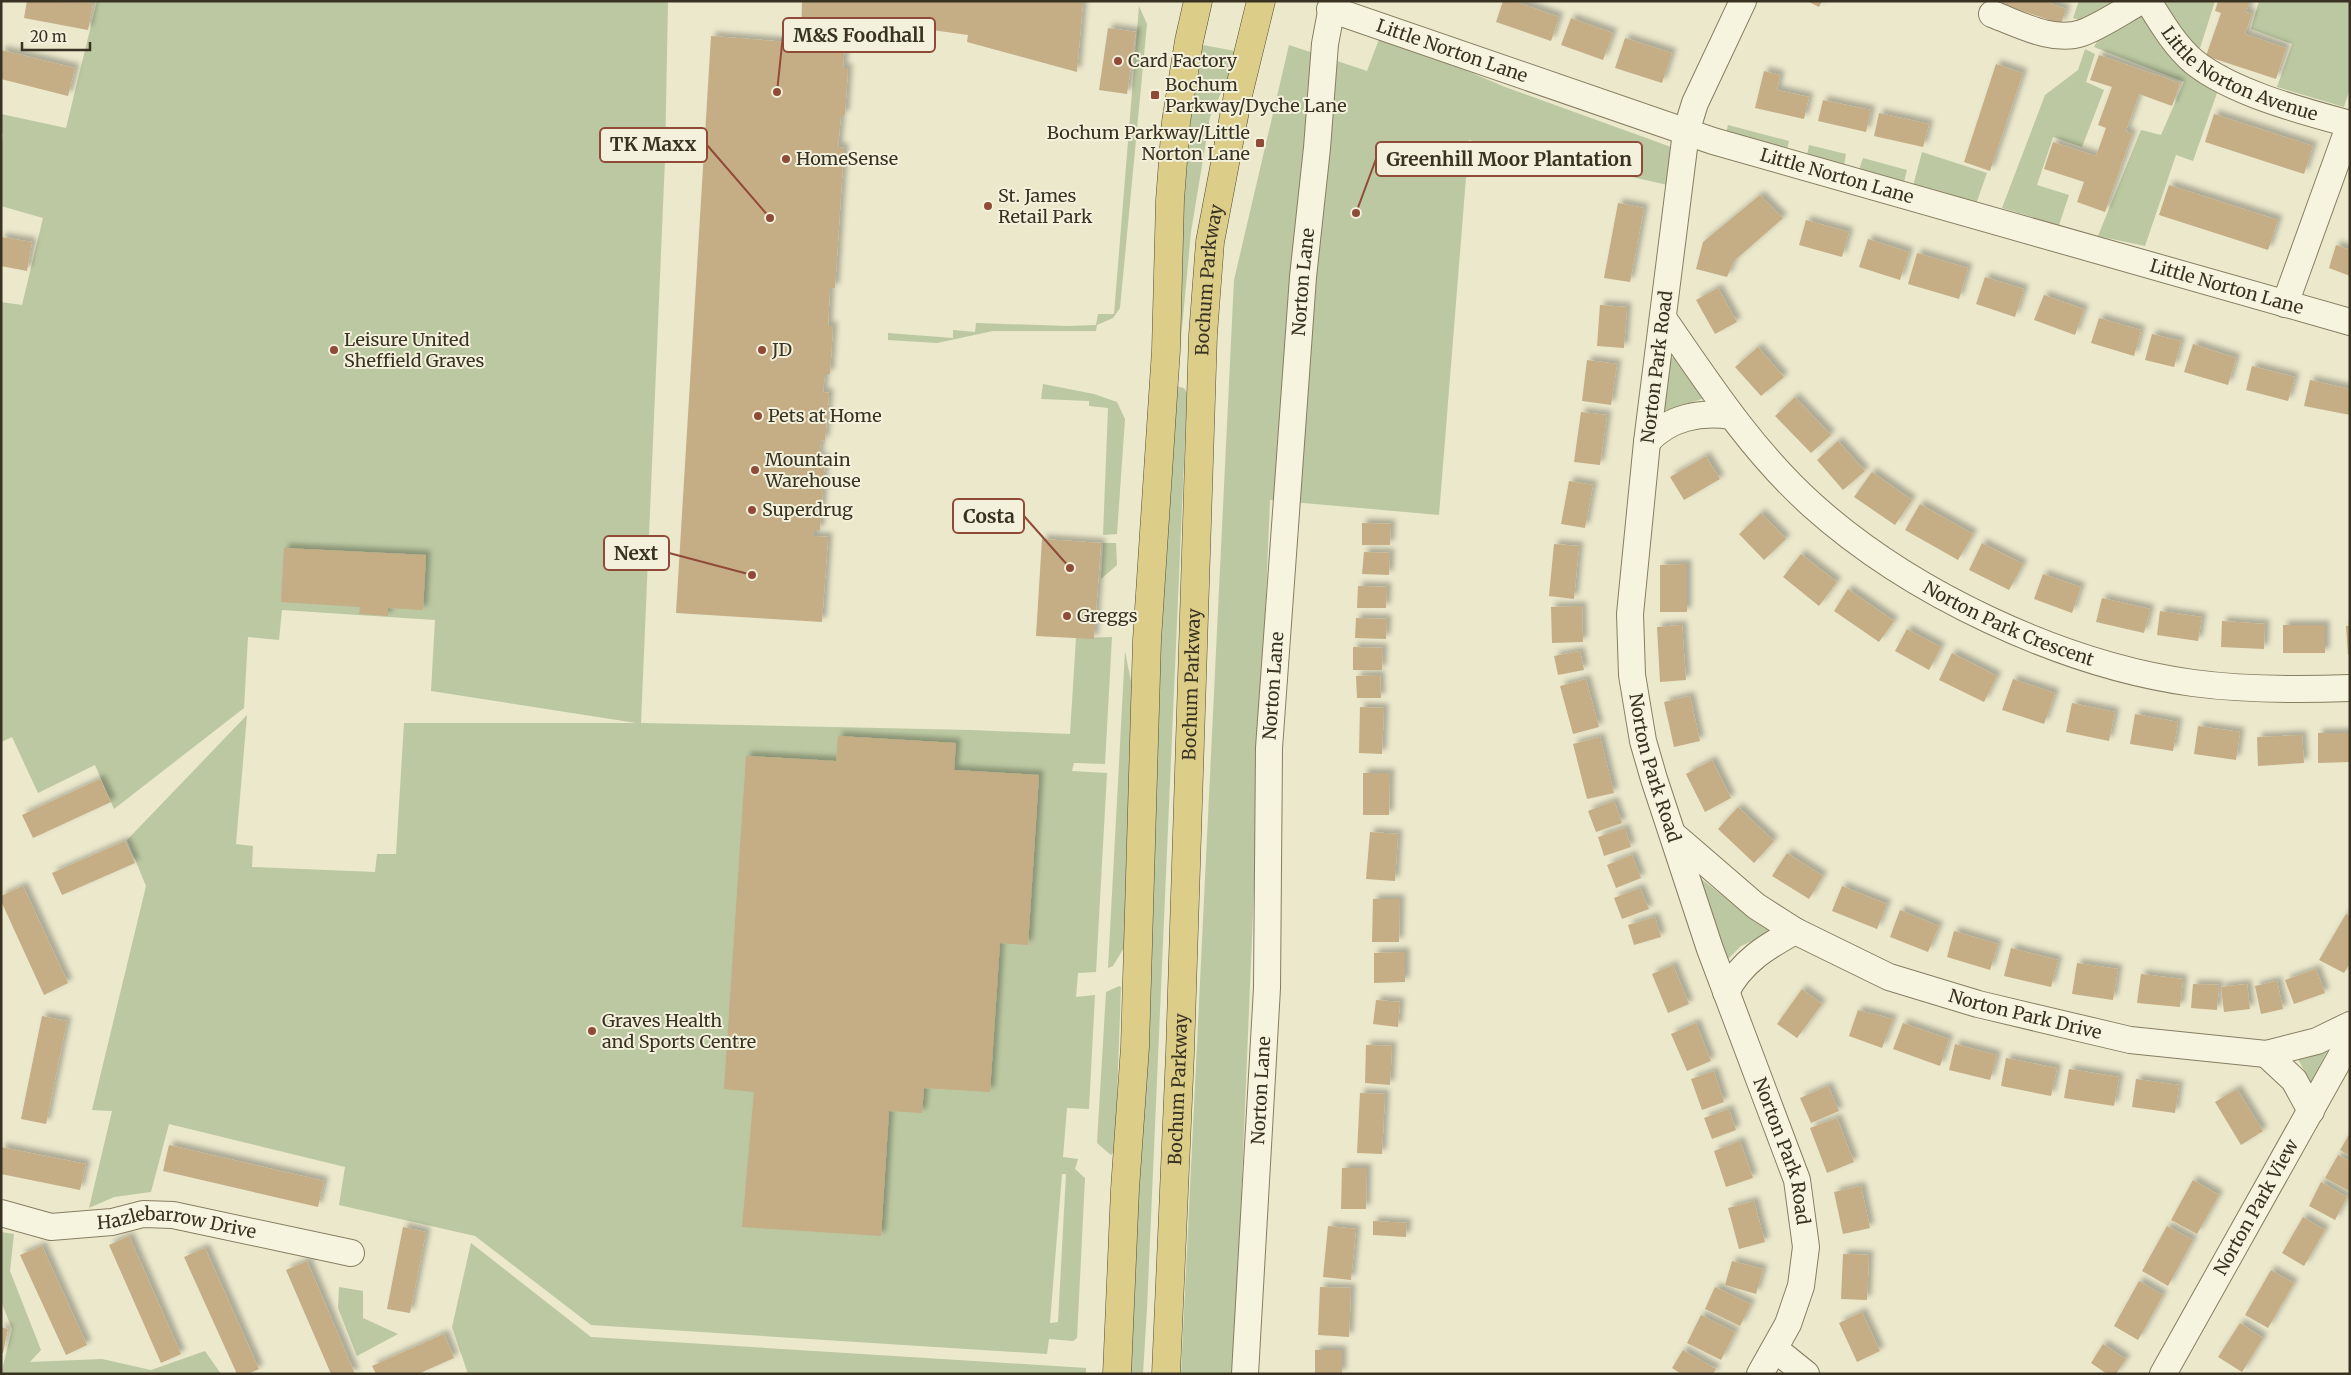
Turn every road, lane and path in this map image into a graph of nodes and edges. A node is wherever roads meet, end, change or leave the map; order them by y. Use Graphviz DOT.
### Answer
graph roads {
  1 [pos="1198,1"];
  2 [pos="1261,1"];
  3 [pos="1743,1"];
  4 [pos="2141,1"];
  5 [pos="2148,1"];
  6 [pos="1331,5"];
  7 [pos="1992,14"];
  8 [pos="2350,124"];
  9 [pos="1686,132"];
  10 [pos="2285,304"];
  11 [pos="1663,318"];
  12 [pos="2350,322"];
  13 [pos="1731,416"];
  14 [pos="1647,442"];
  15 [pos="2350,688"];
  16 [pos="1673,835"];
  17 [pos="1795,932"];
  18 [pos="1726,992"];
  19 [pos="2350,1025"];
  20 [pos="2350,1040"];
  21 [pos="2266,1054"];
  22 [pos="2311,1111"];
  23 [pos="1,1213"];
  24 [pos="351,1253"];
  25 [pos="1775,1349"];
  26 [pos="1117,1374"];
  27 [pos="1166,1374"];
  28 [pos="1245,1374"];
  29 [pos="1760,1374"];
  30 [pos="1806,1374"];
  31 [pos="2163,1374"];
  1 -- 26 [label="highway, Bochum Parkway"];
  2 -- 27 [label="highway, Bochum Parkway"];
  3 -- 9 [label="street, Norton Park Road"];
  4 -- 7 [label="street"];
  5 -- 8 [label="street, Little Norton Avenue"];
  6 -- 9 [label="street, Little Norton Lane"];
  6 -- 28 [label="street, Norton Lane"];
  8 -- 10 [label="street"];
  9 -- 10 [label="street, Little Norton Lane"];
  9 -- 11 [label="street, Norton Park Road"];
  10 -- 12 [label="street, Little Norton Lane"];
  11 -- 13 [label="street, Norton Park Crescent"];
  11 -- 14 [label="street, Norton Park Road"];
  13 -- 14 [label="street"];
  13 -- 15 [label="street, Norton Park Crescent"];
  14 -- 16 [label="street, Norton Park Road"];
  16 -- 17 [label="street, Norton Park Drive"];
  16 -- 18 [label="street, Norton Park Road"];
  17 -- 18 [label="street"];
  17 -- 21 [label="street, Norton Park Drive"];
  18 -- 25 [label="street, Norton Park Road"];
  19 -- 21 [label="street, Norton Park Drive"];
  20 -- 22 [label="street, Norton Park View"];
  21 -- 22 [label="street"];
  22 -- 31 [label="street, Norton Park View"];
  23 -- 24 [label="street, Hazlebarrow Drive"];
  25 -- 29 [label="street, Norton Park Road"];
  25 -- 30 [label="street"];
}
